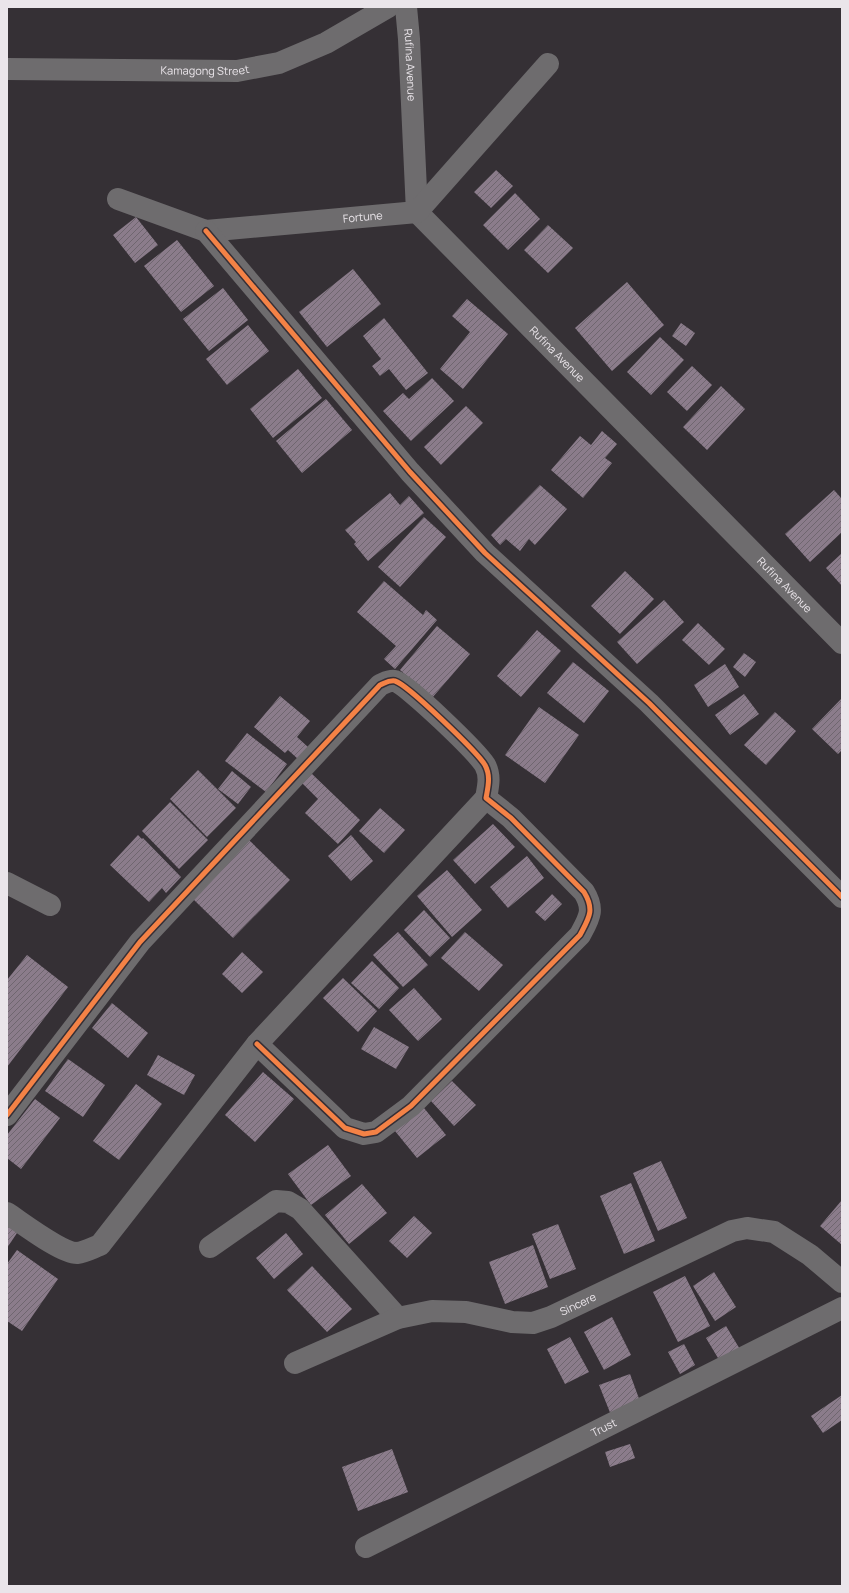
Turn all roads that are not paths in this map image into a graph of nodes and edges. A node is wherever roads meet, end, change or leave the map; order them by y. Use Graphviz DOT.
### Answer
graph roads {
  1 [pos="388,7"];
  2 [pos="406,7"];
  3 [pos="548,64"];
  4 [pos="7,69"];
  5 [pos="118,199"];
  6 [pos="417,212"];
  7 [pos="206,231"];
  8 [pos="842,643"];
  9 [pos="486,798"];
  10 [pos="7,883"];
  11 [pos="842,897"];
  12 [pos="50,905"];
  13 [pos="257,1044"];
  14 [pos="7,1115"];
  15 [pos="7,1213"];
  16 [pos="210,1247"];
  17 [pos="842,1282"];
  18 [pos="842,1308"];
  19 [pos="398,1318"];
  20 [pos="295,1364"];
  21 [pos="366,1547"];
  1 -- 4 [label="street, Kamagong Street"];
  2 -- 6 [label="street, Rufina Avenue"];
  3 -- 6 [label="street"];
  5 -- 7 [label="street, Fortune"];
  6 -- 7 [label="street, Fortune"];
  6 -- 8 [label="street, Rufina Avenue"];
  7 -- 11 [label="street"];
  9 -- 13 [label="street"];
  9 -- 13 [label="street"];
  9 -- 14 [label="street"];
  10 -- 12 [label="street"];
  13 -- 15 [label="street"];
  16 -- 19 [label="street"];
  17 -- 19 [label="street, Sincere"];
  18 -- 21 [label="street, Trust"];
  19 -- 20 [label="street, Sincere"];
}
